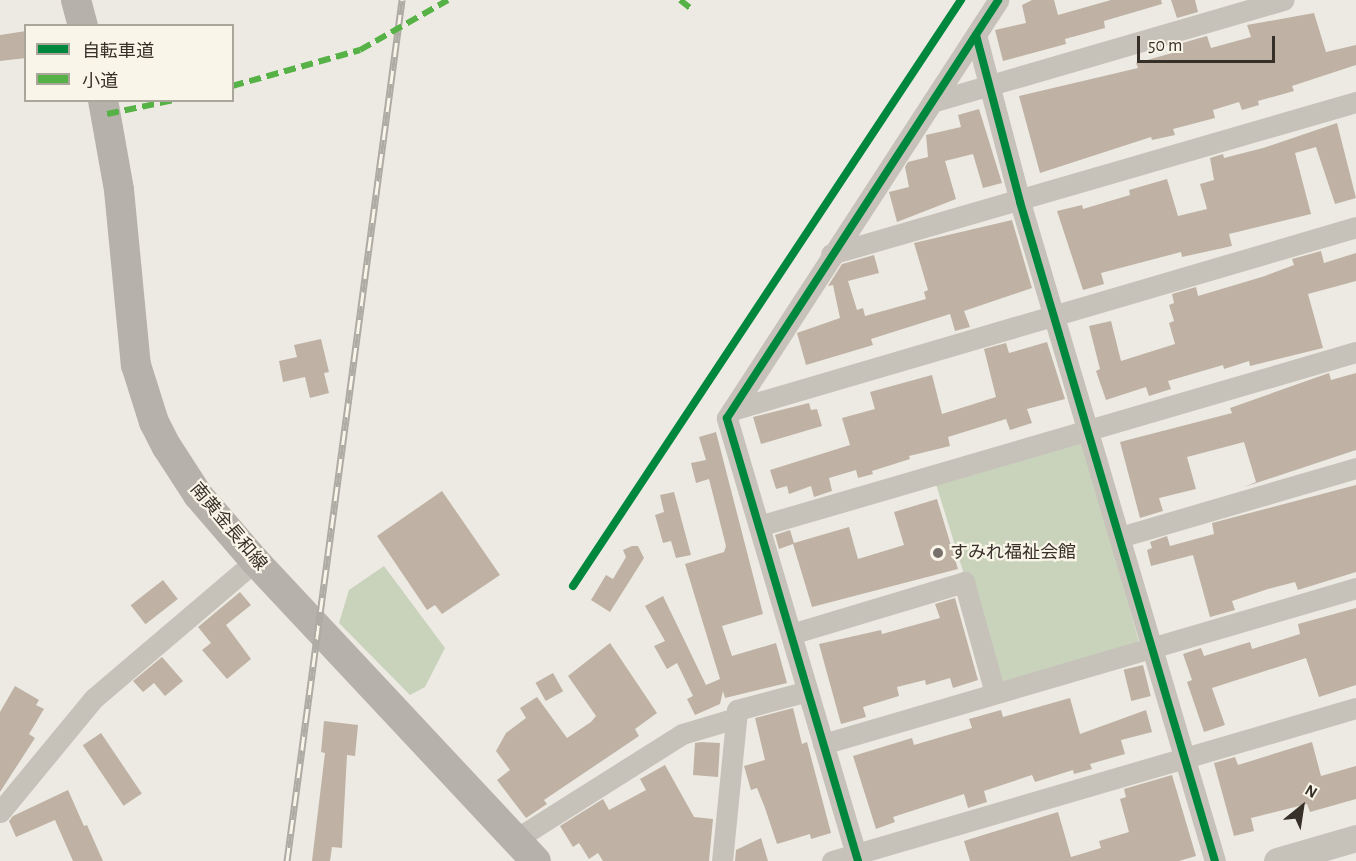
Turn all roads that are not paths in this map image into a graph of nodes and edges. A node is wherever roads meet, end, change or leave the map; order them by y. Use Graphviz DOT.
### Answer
graph roads {
  1 [pos="76,0"];
  2 [pos="998,0"];
  3 [pos="1284,0"];
  4 [pos="82,24"];
  5 [pos="976,35"];
  6 [pos="988,87"];
  7 [pos="103,102"];
  8 [pos="932,102"];
  9 [pos="1356,102"];
  10 [pos="1020,202"];
  11 [pos="1356,227"];
  12 [pos="831,254"];
  13 [pos="1054,315"];
  14 [pos="1356,352"];
  15 [pos="732,410"];
  16 [pos="1089,430"];
  17 [pos="1356,468"];
  18 [pos="759,525"];
  19 [pos="1120,537"];
  20 [pos="255,561"];
  21 [pos="1356,588"];
  22 [pos="791,634"];
  23 [pos="1153,649"];
  24 [pos="808,691"];
  25 [pos="995,693"];
  26 [pos="1356,708"];
  27 [pos="736,718"];
  28 [pos="823,744"];
  29 [pos="1184,757"];
  30 [pos="4,801"];
  31 [pos="1356,838"];
  32 [pos="516,839"];
  33 [pos="857,857"];
  34 [pos="536,861"];
  35 [pos="722,861"];
  36 [pos="832,861"];
  37 [pos="1215,861"];
  38 [pos="1277,861"];
  1 -- 4 [label="main road"];
  2 -- 5 [label="street"];
  3 -- 6 [label="street"];
  5 -- 6 [label="street"];
  5 -- 8 [label="street"];
  6 -- 8 [label="street"];
  6 -- 10 [label="street"];
  7 -- 20 [label="main road, 南黄金長和線"];
  8 -- 12 [label="street"];
  9 -- 10 [label="street"];
  10 -- 12 [label="street"];
  10 -- 13 [label="street"];
  11 -- 13 [label="street"];
  12 -- 15 [label="street"];
  13 -- 15 [label="street"];
  13 -- 16 [label="street"];
  14 -- 16 [label="street"];
  15 -- 18 [label="street"];
  16 -- 18 [label="street"];
  16 -- 19 [label="street"];
  17 -- 19 [label="street"];
  18 -- 22 [label="street"];
  19 -- 23 [label="street"];
  20 -- 30 [label="street"];
  20 -- 32 [label="main road, 南黄金長和線"];
  21 -- 23 [label="street"];
  22 -- 24 [label="street"];
  22 -- 25 [label="street"];
  23 -- 25 [label="street"];
  23 -- 29 [label="street"];
  24 -- 27 [label="street"];
  24 -- 28 [label="street"];
  25 -- 28 [label="street"];
  26 -- 29 [label="street"];
  27 -- 32 [label="street"];
  27 -- 35 [label="street"];
  28 -- 33 [label="street"];
  29 -- 33 [label="street"];
  29 -- 37 [label="street"];
  31 -- 38 [label="street"];
  32 -- 34 [label="main road, 南黄金長和線"];
  33 -- 36 [label="street"];
}
